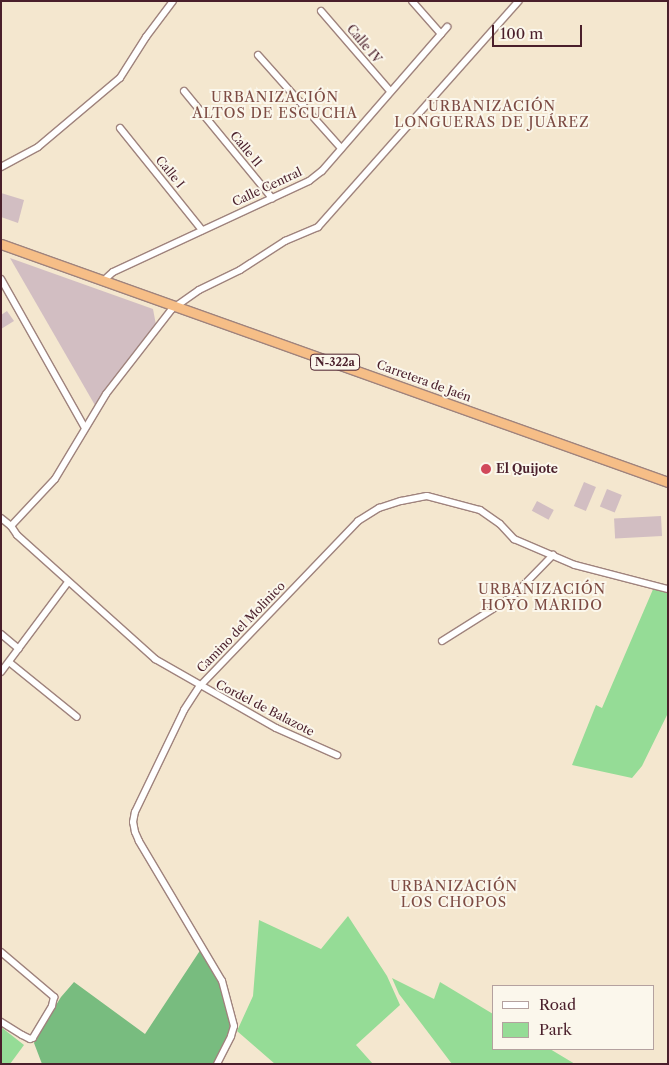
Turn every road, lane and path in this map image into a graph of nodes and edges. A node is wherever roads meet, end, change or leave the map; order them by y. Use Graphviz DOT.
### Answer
graph roads {
  1 [pos="173,1"];
  2 [pos="412,1"];
  3 [pos="520,1"];
  4 [pos="321,10"];
  5 [pos="447,27"];
  6 [pos="441,34"];
  7 [pos="258,55"];
  8 [pos="184,91"];
  9 [pos="390,91"];
  10 [pos="120,128"];
  11 [pos="342,148"];
  12 [pos="1,167"];
  13 [pos="272,198"];
  14 [pos="202,230"];
  15 [pos="1,244"];
  16 [pos="1,279"];
  17 [pos="103,281"];
  18 [pos="176,306"];
  19 [pos="86,428"];
  20 [pos="668,482"];
  21 [pos="1,518"];
  22 [pos="11,526"];
  23 [pos="553,556"];
  24 [pos="68,582"];
  25 [pos="668,589"];
  26 [pos="1,634"];
  27 [pos="442,641"];
  28 [pos="19,649"];
  29 [pos="9,662"];
  30 [pos="1,672"];
  31 [pos="200,687"];
  32 [pos="78,717"];
  33 [pos="337,756"];
  34 [pos="1,952"];
  35 [pos="1,1022"];
  36 [pos="217,1064"];
  1 -- 12 [label="street"];
  2 -- 6 [label="street"];
  3 -- 18 [label="street"];
  4 -- 9 [label="street, Calle IV"];
  5 -- 6 [label="street, Calle Central"];
  6 -- 9 [label="street, Calle Central"];
  7 -- 11 [label="street"];
  8 -- 13 [label="street, Calle II"];
  9 -- 11 [label="street, Calle Central"];
  10 -- 14 [label="street, Calle I"];
  11 -- 13 [label="street, Calle Central"];
  13 -- 14 [label="street, Calle Central"];
  14 -- 17 [label="street, Calle Central"];
  15 -- 17 [label="highway, Carretera de Jaén / N-322a"];
  16 -- 19 [label="street"];
  17 -- 18 [label="highway, Carretera de Jaén / N-322a"];
  18 -- 19 [label="street"];
  18 -- 20 [label="highway, Carretera de Jaén / N-322a"];
  19 -- 22 [label="street"];
  21 -- 22 [label="street, Cordel de Balazote"];
  22 -- 24 [label="street, Cordel de Balazote"];
  23 -- 25 [label="street, Camino del Molinico"];
  23 -- 27 [label="street"];
  23 -- 31 [label="street, Camino del Molinico"];
  24 -- 28 [label="street"];
  24 -- 31 [label="street, Cordel de Balazote"];
  26 -- 28 [label="street"];
  28 -- 29 [label="street"];
  29 -- 30 [label="street"];
  29 -- 32 [label="street"];
  31 -- 33 [label="street, Cordel de Balazote"];
  31 -- 36 [label="street, Camino del Molinico"];
  34 -- 35 [label="street"];
}
